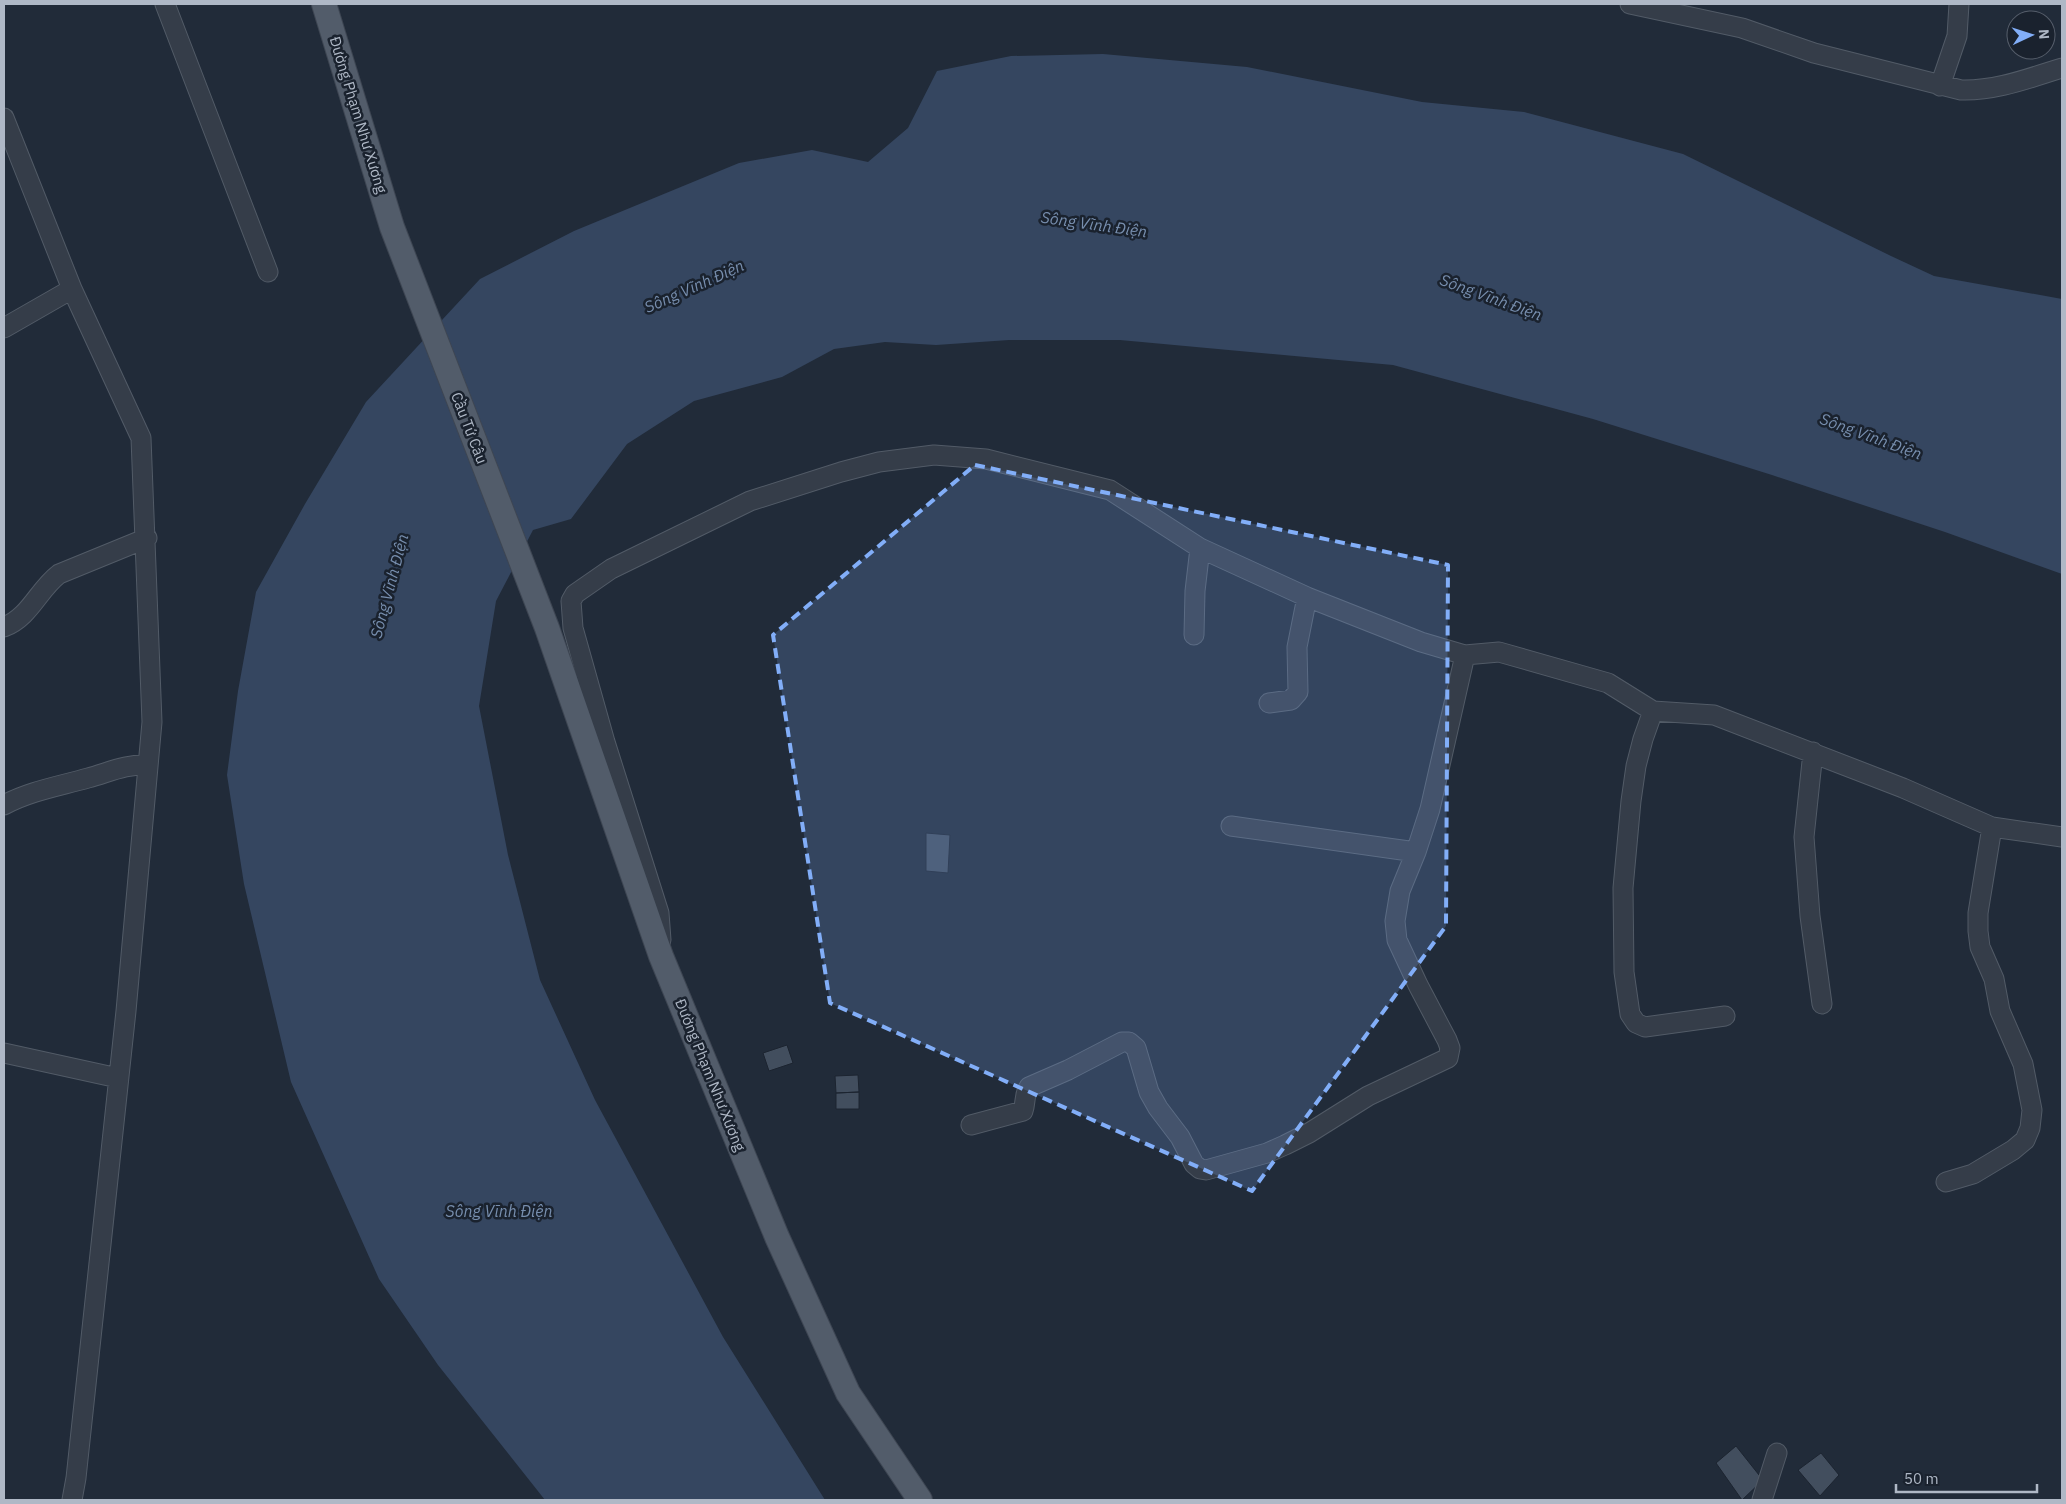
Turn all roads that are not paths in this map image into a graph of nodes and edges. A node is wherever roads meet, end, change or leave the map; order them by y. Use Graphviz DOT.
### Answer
graph roads {
  1 [pos="165,4"];
  2 [pos="324,4"];
  3 [pos="1630,4"];
  4 [pos="1959,4"];
  5 [pos="2062,68"];
  6 [pos="1940,86"];
  7 [pos="4,118"];
  8 [pos="392,227"];
  9 [pos="268,272"];
  10 [pos="72,289"];
  11 [pos="4,328"];
  12 [pos="147,538"];
  13 [pos="1200,548"];
  14 [pos="1307,596"];
  15 [pos="4,627"];
  16 [pos="547,628"];
  17 [pos="1194,636"];
  18 [pos="1465,655"];
  19 [pos="1270,703"];
  20 [pos="1653,711"];
  21 [pos="1813,752"];
  22 [pos="148,765"];
  23 [pos="4,805"];
  24 [pos="1231,826"];
  25 [pos="1992,827"];
  26 [pos="2062,837"];
  27 [pos="1416,852"];
  28 [pos="661,956"];
  29 [pos="1822,1004"];
  30 [pos="1725,1016"];
  31 [pos="4,1053"];
  32 [pos="118,1078"];
  33 [pos="971,1125"];
  34 [pos="1946,1182"];
  35 [pos="1778,1453"];
  36 [pos="72,1500"];
  37 [pos="920,1500"];
  38 [pos="1762,1500"];
  1 -- 9 [label="street"];
  2 -- 8 [label="main road, Đường Phạm Như Xương"];
  3 -- 6 [label="street"];
  4 -- 6 [label="street"];
  5 -- 6 [label="street"];
  7 -- 10 [label="street"];
  8 -- 16 [label="main road, Cầu Tứ Câu"];
  10 -- 11 [label="street"];
  10 -- 12 [label="street"];
  12 -- 15 [label="street"];
  12 -- 22 [label="street"];
  13 -- 14 [label="street"];
  13 -- 17 [label="street"];
  13 -- 28 [label="street"];
  14 -- 18 [label="street"];
  14 -- 19 [label="street"];
  16 -- 28 [label="main road, Đường Phạm Như Xương"];
  18 -- 20 [label="street"];
  18 -- 27 [label="street"];
  20 -- 21 [label="street"];
  20 -- 30 [label="street"];
  21 -- 25 [label="street"];
  21 -- 29 [label="street"];
  22 -- 23 [label="street"];
  22 -- 32 [label="street"];
  24 -- 27 [label="street"];
  25 -- 26 [label="street"];
  25 -- 34 [label="street"];
  27 -- 33 [label="street"];
  28 -- 37 [label="main road, Đường Phạm Như Xương"];
  31 -- 32 [label="street"];
  32 -- 36 [label="street"];
  35 -- 38 [label="street"];
}
